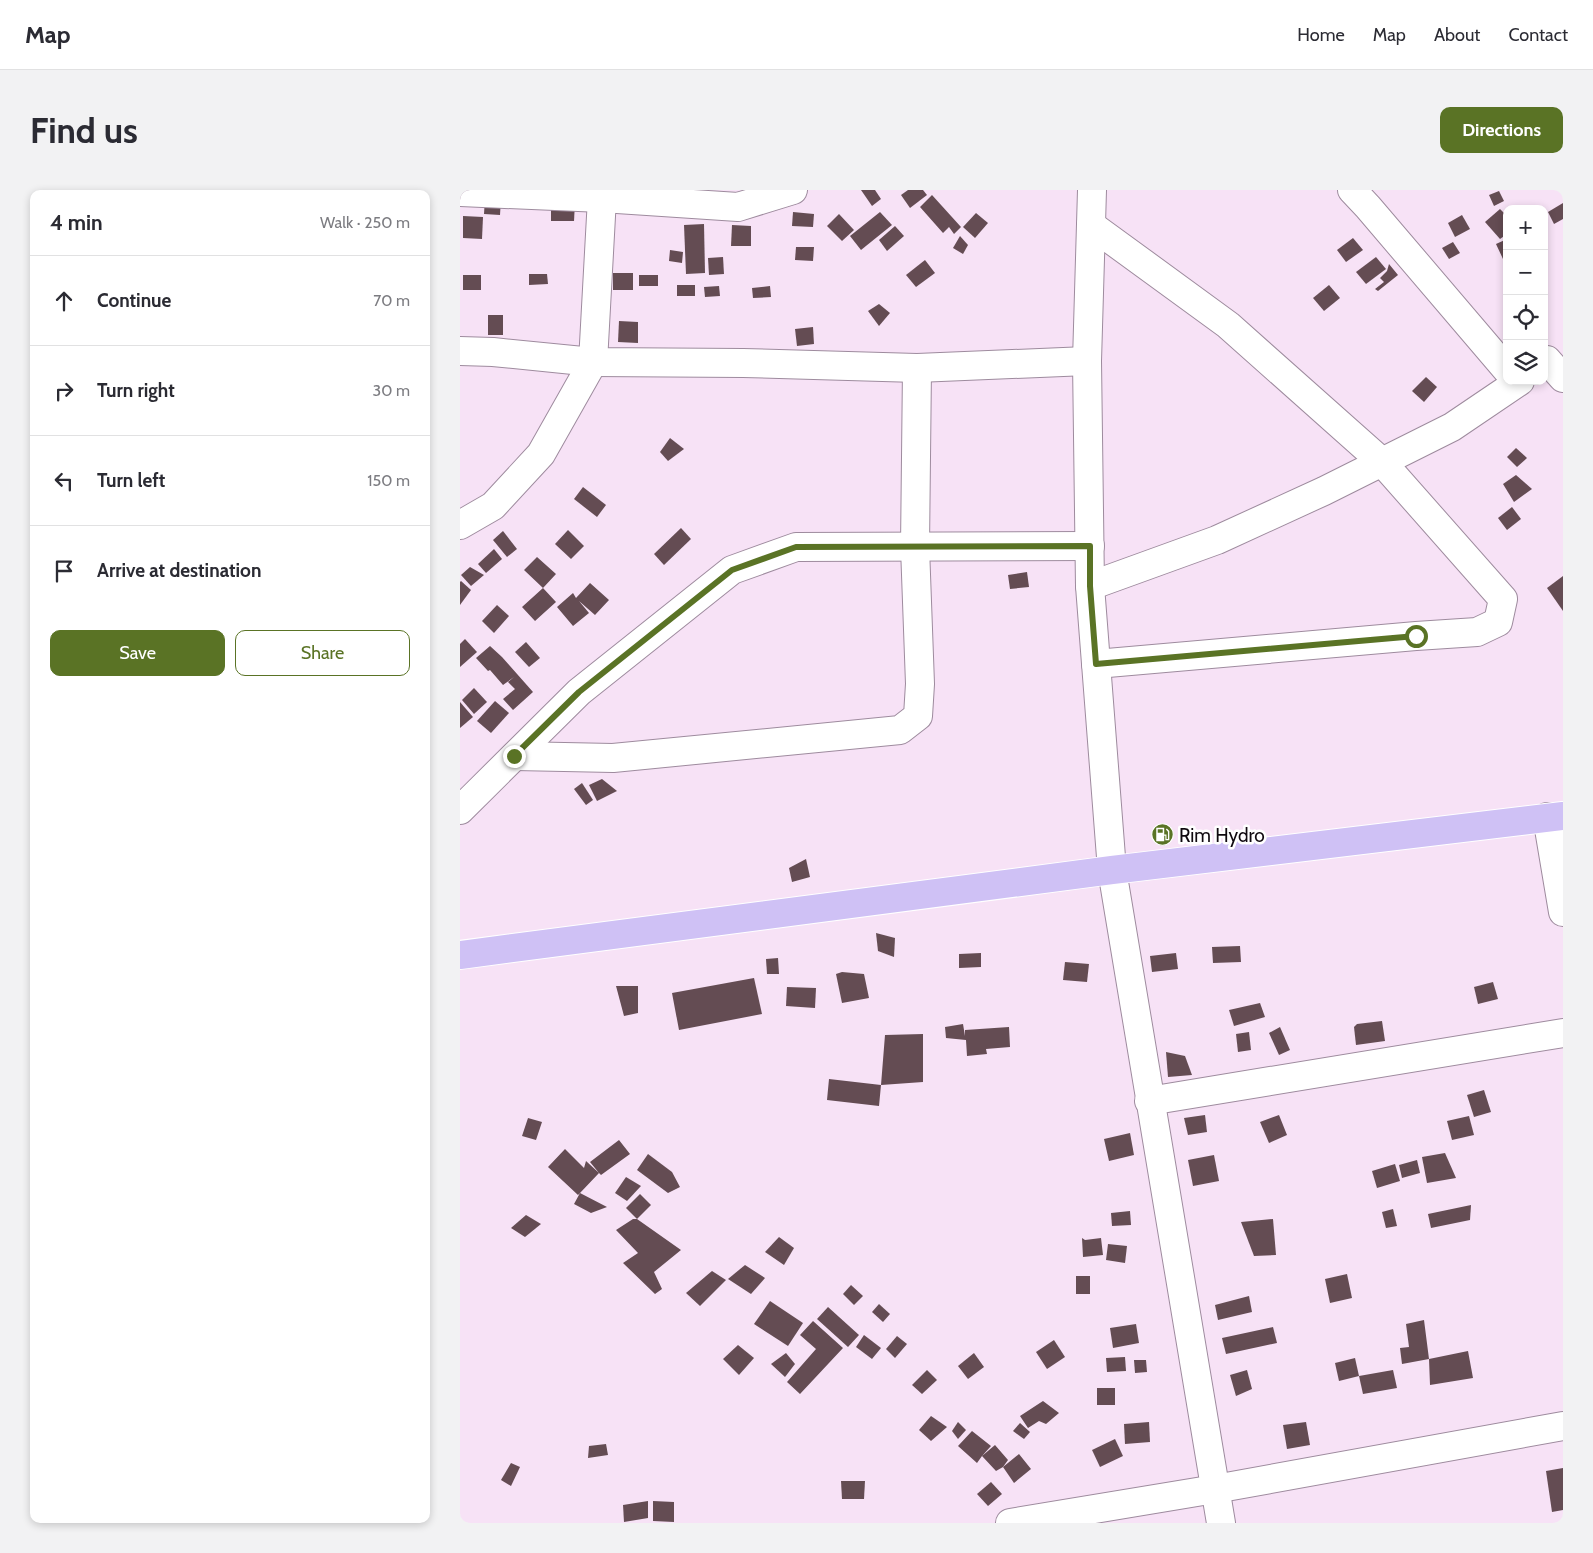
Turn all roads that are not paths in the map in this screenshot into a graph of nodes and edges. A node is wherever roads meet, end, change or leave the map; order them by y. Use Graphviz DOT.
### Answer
graph roads {
  1 [pos="793,190"];
  2 [pos="1092,190"];
  3 [pos="1352,190"];
  4 [pos="460,192"];
  5 [pos="602,198"];
  6 [pos="1091,225"];
  7 [pos="460,351"];
  8 [pos="1087,361"];
  9 [pos="593,362"];
  10 [pos="1503,365"];
  11 [pos="917,368"];
  12 [pos="1507,385"];
  13 [pos="1382,462"];
  14 [pos="460,525"];
  15 [pos="915,546"];
  16 [pos="1090,546"];
  17 [pos="1090,586"];
  18 [pos="1096,664"];
  19 [pos="514,756"];
  20 [pos="460,810"];
  21 [pos="1555,817"];
  22 [pos="1112,870"];
  23 [pos="1563,912"];
  24 [pos="460,955"];
  25 [pos="1563,1033"];
  26 [pos="1150,1101"];
  27 [pos="1563,1426"];
  28 [pos="1215,1489"];
  29 [pos="1010,1523"];
  30 [pos="1221,1523"];
  1 -- 5 [label="street"];
  2 -- 6 [label="street"];
  3 -- 10 [label="street"];
  4 -- 5 [label="street"];
  5 -- 9 [label="street"];
  6 -- 8 [label="street"];
  6 -- 13 [label="street"];
  7 -- 9 [label="street"];
  8 -- 11 [label="street"];
  8 -- 16 [label="street"];
  9 -- 11 [label="street"];
  9 -- 14 [label="street"];
  11 -- 15 [label="street"];
  12 -- 13 [label="street"];
  13 -- 17 [label="street"];
  13 -- 18 [label="street"];
  15 -- 16 [label="street"];
  15 -- 19 [label="street"];
  15 -- 19 [label="street"];
  16 -- 17 [label="street"];
  17 -- 18 [label="street"];
  18 -- 22 [label="street"];
  19 -- 20 [label="street"];
  21 -- 22 [label="main road"];
  21 -- 23 [label="street"];
  22 -- 24 [label="main road"];
  22 -- 26 [label="street"];
  25 -- 26 [label="street"];
  26 -- 28 [label="street"];
  27 -- 28 [label="street"];
  28 -- 29 [label="street"];
  28 -- 30 [label="street"];
}
